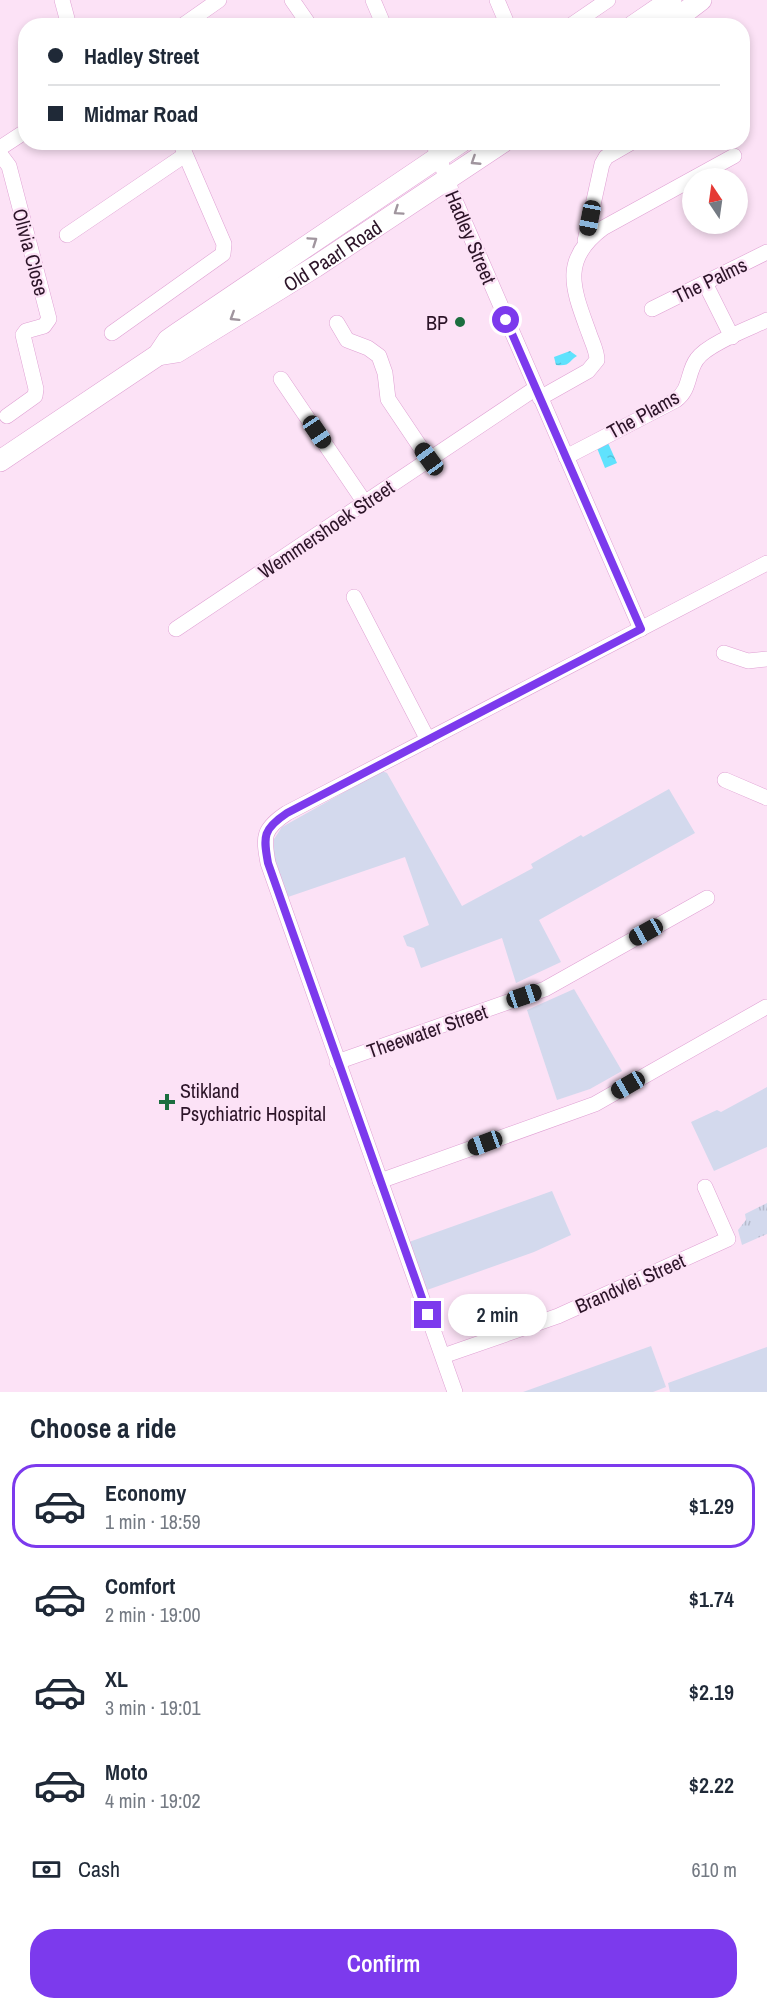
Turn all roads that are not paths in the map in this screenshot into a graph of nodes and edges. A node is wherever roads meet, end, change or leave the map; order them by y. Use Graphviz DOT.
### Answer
graph roads {
  1 [pos="62,0"];
  2 [pos="219,0"];
  3 [pos="292,0"];
  4 [pos="373,0"];
  5 [pos="497,0"];
  6 [pos="608,0"];
  7 [pos="671,0"];
  8 [pos="701,0"];
  9 [pos="67,18"];
  10 [pos="193,18"];
  11 [pos="304,18"];
  12 [pos="381,18"];
  13 [pos="505,18"];
  14 [pos="582,18"];
  15 [pos="645,18"];
  16 [pos="677,18"];
  17 [pos="18,136"];
  18 [pos="0,148"];
  19 [pos="182,150"];
  20 [pos="183,150"];
  21 [pos="436,150"];
  22 [pos="491,150"];
  23 [pos="618,150"];
  24 [pos="0,154"];
  25 [pos="734,156"];
  26 [pos="447,179"];
  27 [pos="67,235"];
  28 [pos="585,241"];
  29 [pos="767,252"];
  30 [pos="705,283"];
  31 [pos="652,309"];
  32 [pos="767,320"];
  33 [pos="337,323"];
  34 [pos="112,333"];
  35 [pos="732,337"];
  36 [pos="158,355"];
  37 [pos="281,379"];
  38 [pos="538,393"];
  39 [pos="7,416"];
  40 [pos="566,457"];
  41 [pos="429,459"];
  42 [pos="0,461"];
  43 [pos="365,503"];
  44 [pos="767,563"];
  45 [pos="354,597"];
  46 [pos="176,629"];
  47 [pos="641,629"];
  48 [pos="724,653"];
  49 [pos="767,659"];
  50 [pos="428,740"];
  51 [pos="725,780"];
  52 [pos="767,798"];
  53 [pos="707,898"];
  54 [pos="766,1007"];
  55 [pos="337,1062"];
  56 [pos="380,1181"];
  57 [pos="705,1187"];
  58 [pos="443,1356"];
  59 [pos="455,1392"];
  1 -- 9 [label="street"];
  2 -- 10 [label="street"];
  3 -- 11 [label="street"];
  4 -- 12 [label="street"];
  5 -- 13 [label="street"];
  6 -- 14 [label="street"];
  7 -- 15 [label="main road"];
  8 -- 16 [label="main road"];
  17 -- 18 [label="street"];
  19 -- 27 [label="street"];
  20 -- 34 [label="street"];
  21 -- 26 [label="street, Hadley Street"];
  36 -- 21 [label="main road, Old Paarl Road, one-way"];
  22 -- 26 [label="main road, Old Paarl Road, one-way"];
  23 -- 28 [label="street"];
  24 -- 39 [label="street, Olivia Close"];
  25 -- 28 [label="street"];
  26 -- 36 [label="main road, Old Paarl Road, one-way"];
  26 -- 38 [label="street, Hadley Street"];
  28 -- 38 [label="street, Wemmershoek Street"];
  29 -- 30 [label="street, The Palms"];
  30 -- 31 [label="street, The Palms"];
  30 -- 35 [label="street"];
  32 -- 35 [label="street, The Plams"];
  33 -- 41 [label="street"];
  35 -- 40 [label="street, The Plams"];
  36 -- 42 [label="main road, Old Paarl Road"];
  37 -- 43 [label="street"];
  38 -- 40 [label="street, Hadley Street"];
  38 -- 41 [label="street, Wemmershoek Street"];
  40 -- 47 [label="street, Hadley Street"];
  41 -- 43 [label="street, Wemmershoek Street"];
  43 -- 46 [label="street, Wemmershoek Street"];
  44 -- 47 [label="street"];
  45 -- 50 [label="street"];
  47 -- 50 [label="street"];
  48 -- 49 [label="street"];
  50 -- 55 [label="street"];
  51 -- 52 [label="street"];
  53 -- 55 [label="street, Theewater Street"];
  54 -- 56 [label="street"];
  55 -- 56 [label="street"];
  56 -- 58 [label="street"];
  57 -- 58 [label="street, Brandvlei Street"];
  58 -- 59 [label="street"];
}
